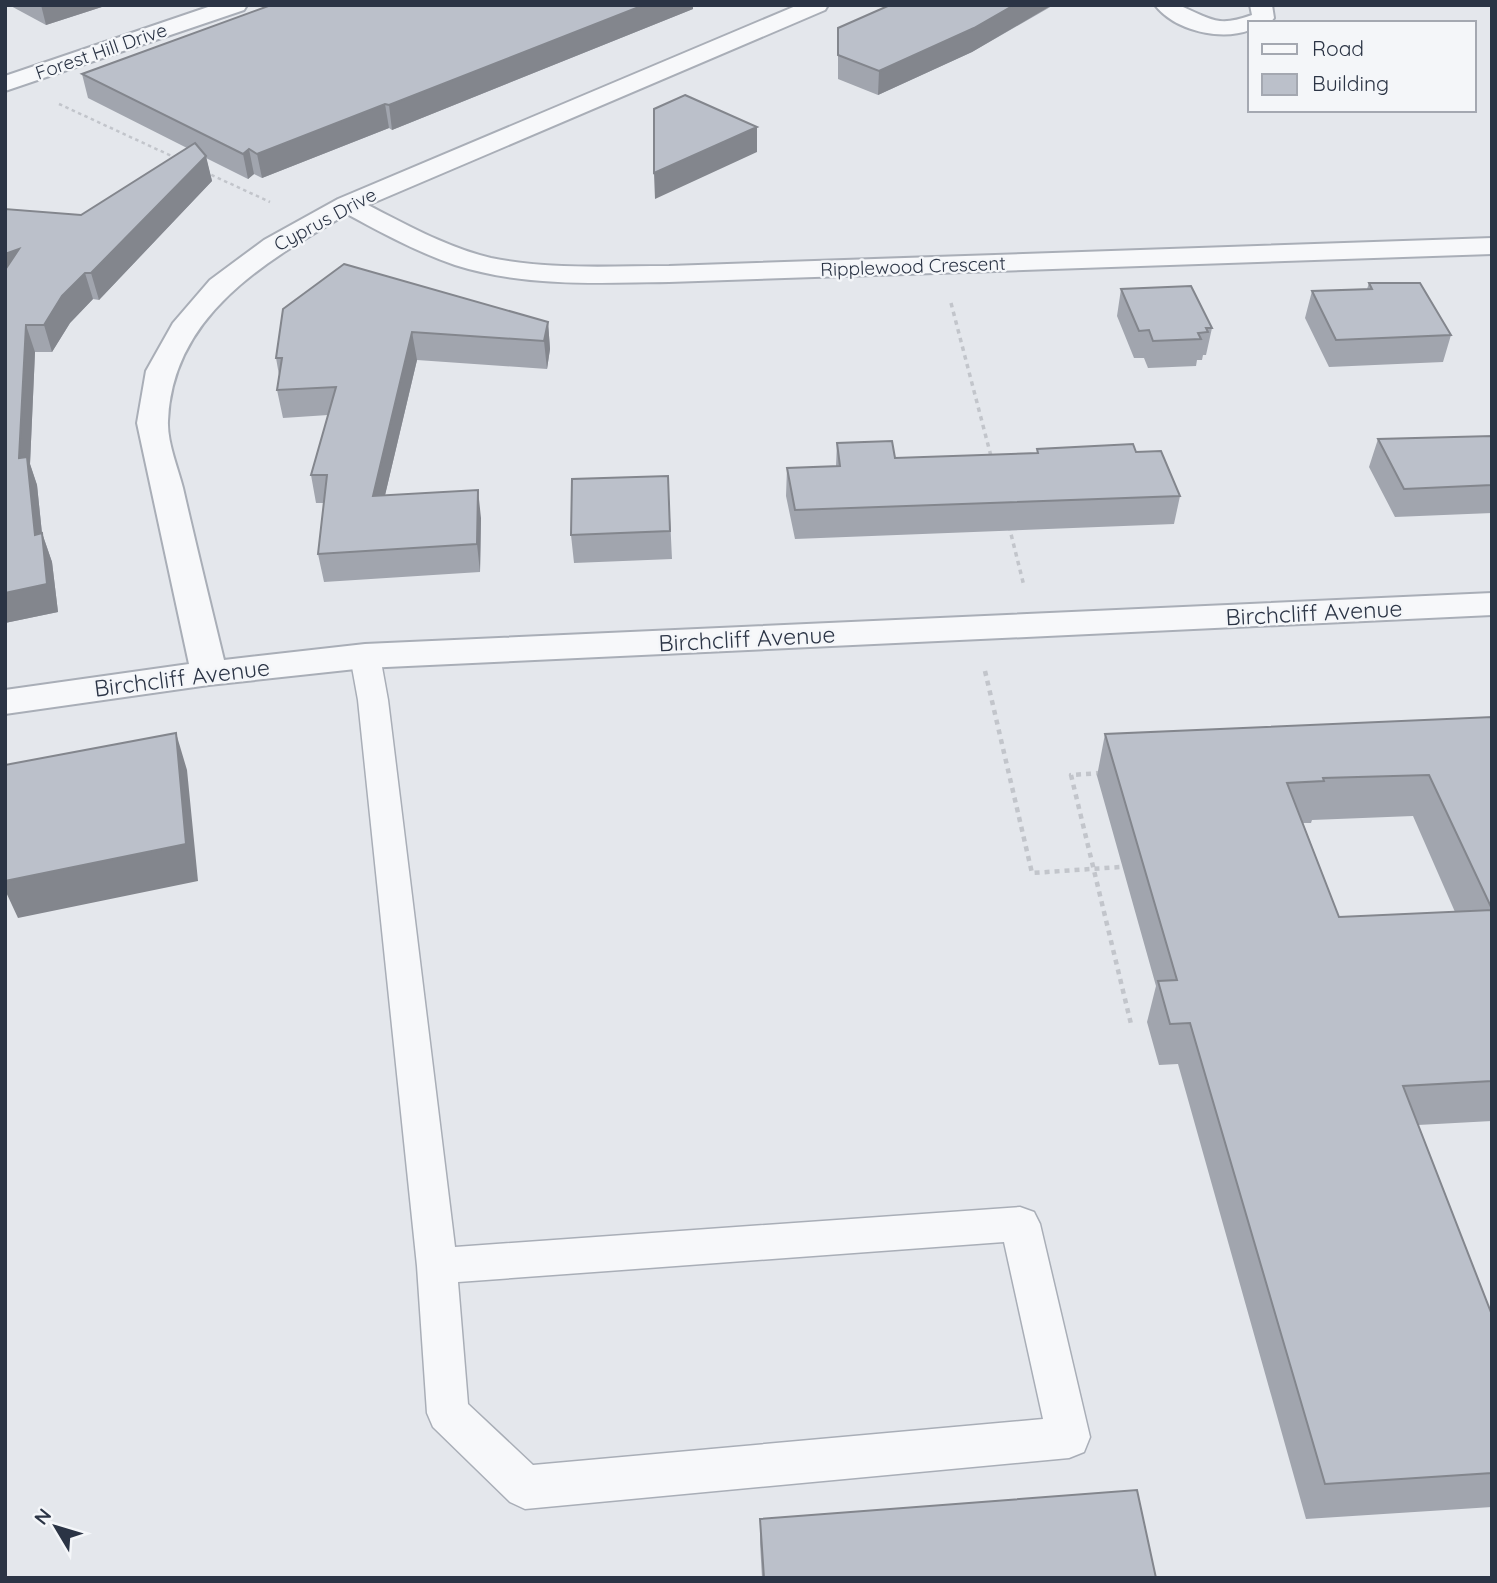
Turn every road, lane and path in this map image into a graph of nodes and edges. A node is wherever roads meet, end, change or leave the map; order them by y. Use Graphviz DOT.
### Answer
graph roads {
  1 [pos="236,5"];
  2 [pos="817,5"];
  3 [pos="1166,5"];
  4 [pos="1261,5"];
  5 [pos="1255,21"];
  6 [pos="1248,24"];
  7 [pos="6,83"];
  8 [pos="58,104"];
  9 [pos="179,159"];
  10 [pos="201,170"];
  11 [pos="347,204"];
  12 [pos="281,207"];
  13 [pos="1492,246"];
  14 [pos="951,301"];
  15 [pos="995,472"];
  16 [pos="1009,525"];
  17 [pos="1026,590"];
  18 [pos="1492,604"];
  19 [pos="365,656"];
  20 [pos="985,671"];
  21 [pos="209,673"];
  22 [pos="5,702"];
  23 [pos="1101,772"];
  24 [pos="1120,867"];
  25 [pos="1094,869"];
  26 [pos="1131,1024"];
  27 [pos="437,1266"];
  1 -- 7 [label="street, Forest Hill Drive"];
  2 -- 11 [label="street, Cyprus Drive"];
  3 -- 6 [label="street"];
  4 -- 5 [label="street"];
  8 -- 9 [label="path"];
  10 -- 12 [label="path"];
  11 -- 13 [label="street, Ripplewood Crescent"];
  11 -- 21 [label="street, Cyprus Drive"];
  14 -- 15 [label="path"];
  16 -- 17 [label="path"];
  18 -- 19 [label="street, Birchcliff Avenue"];
  19 -- 21 [label="street, Birchcliff Avenue"];
  19 -- 27 [label="lane"];
  20 -- 25 [label="path"];
  21 -- 22 [label="street, Birchcliff Avenue"];
  23 -- 25 [label="path"];
  24 -- 25 [label="path"];
  25 -- 26 [label="path"];
  27 -- 27 [label="lane"];
}
